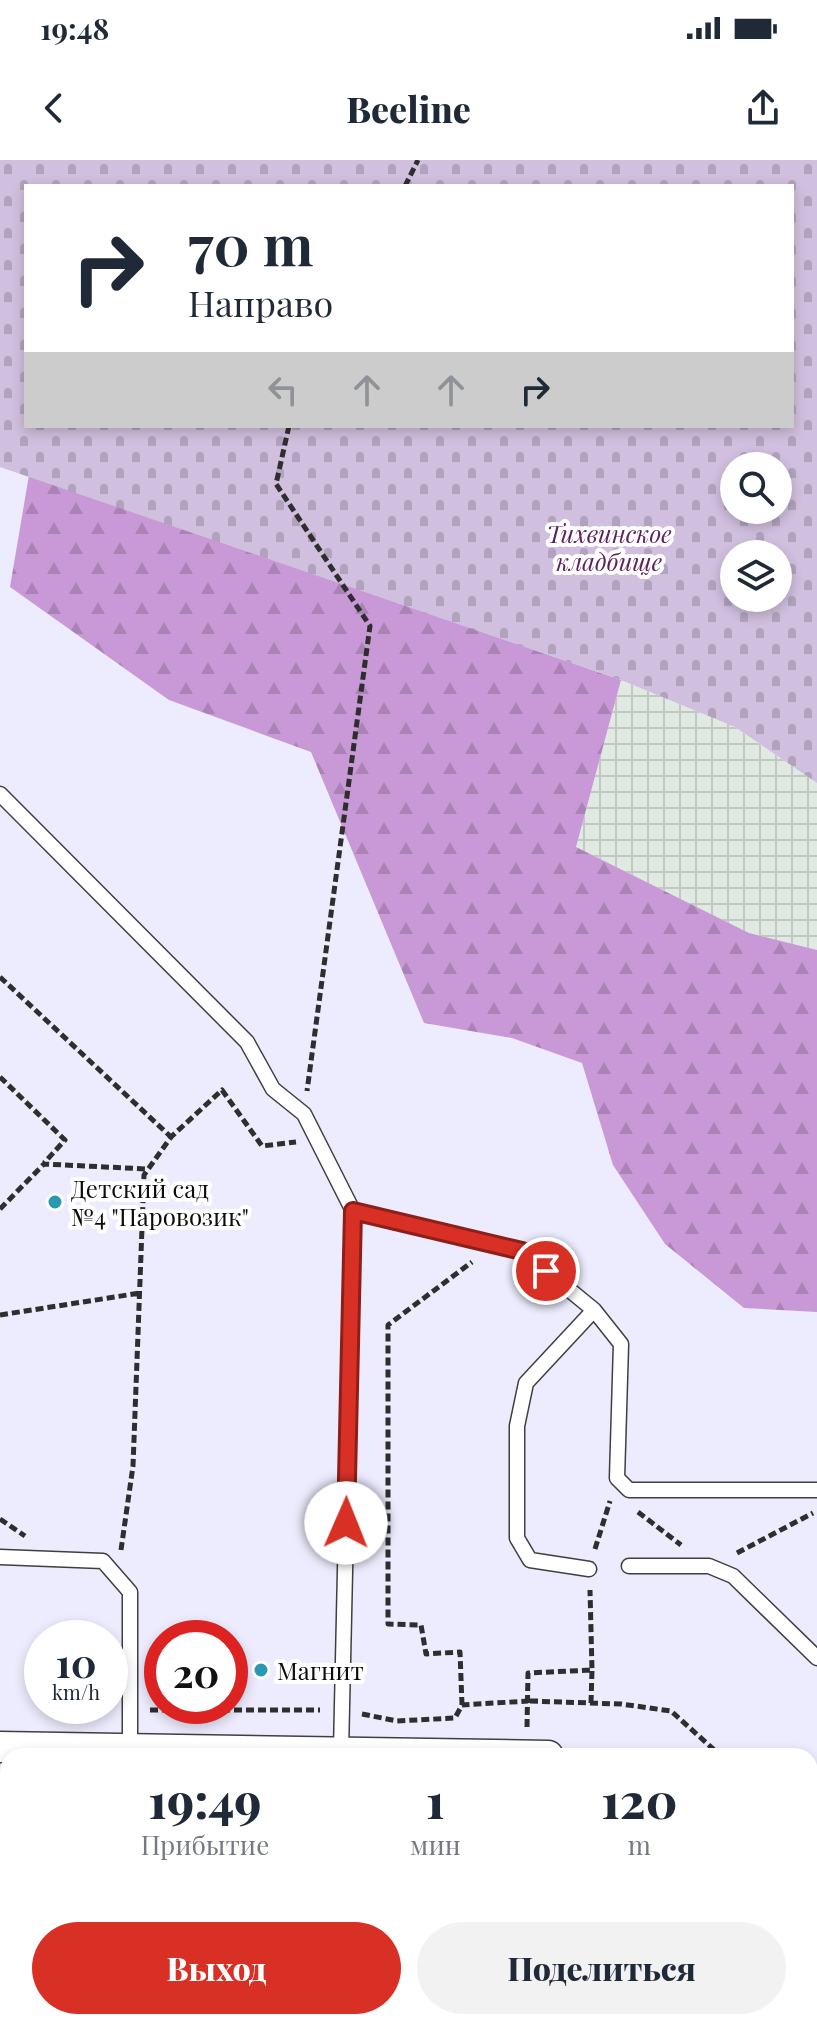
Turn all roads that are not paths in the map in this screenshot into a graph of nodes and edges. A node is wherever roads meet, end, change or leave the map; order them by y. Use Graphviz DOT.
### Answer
graph roads {
  1 [pos="0,794"];
  2 [pos="353,1211"];
  3 [pos="594,1310"];
  4 [pos="817,1490"];
  5 [pos="0,1557"];
  6 [pos="629,1566"];
  7 [pos="589,1569"];
  8 [pos="817,1658"];
  9 [pos="0,1747"];
  10 [pos="65,1748"];
  11 [pos="130,1748"];
  12 [pos="341,1748"];
  1 -- 2 [label="lane"];
  2 -- 3 [label="lane"];
  2 -- 12 [label="lane"];
  3 -- 4 [label="lane"];
  3 -- 7 [label="lane"];
  5 -- 11 [label="lane"];
  6 -- 8 [label="lane"];
  9 -- 10 [label="street"];
}
